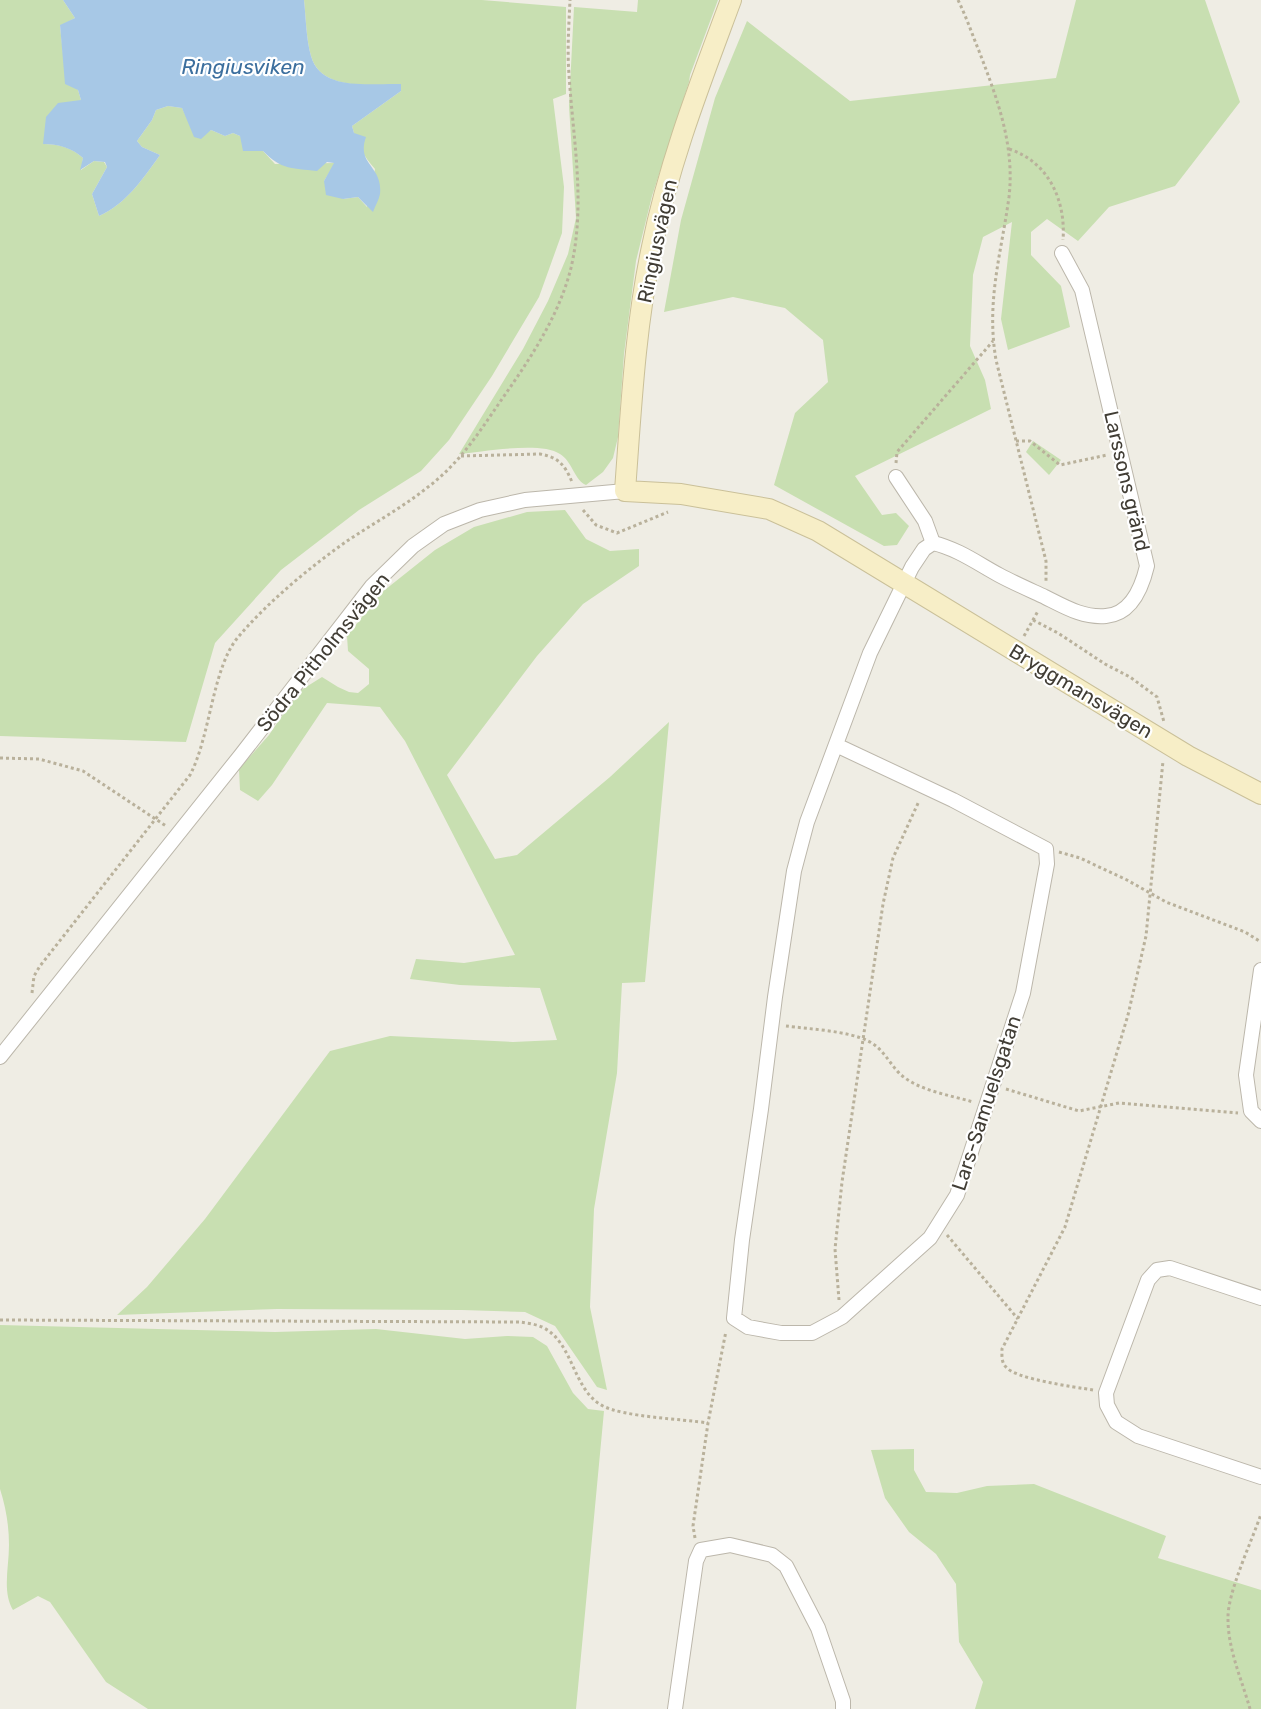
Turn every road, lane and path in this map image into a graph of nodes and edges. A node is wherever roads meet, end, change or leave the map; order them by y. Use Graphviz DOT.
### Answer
graph roads {
  1 [pos="570,0"];
  2 [pos="731,0"];
  3 [pos="958,0"];
  4 [pos="1009,149"];
  5 [pos="1062,253"];
  6 [pos="993,341"];
  7 [pos="1016,441"];
  8 [pos="1120,452"];
  9 [pos="461,456"];
  10 [pos="896,477"];
  11 [pos="625,491"];
  12 [pos="576,494"];
  13 [pos="675,510"];
  14 [pos="933,543"];
  15 [pos="903,583"];
  16 [pos="1043,596"];
  17 [pos="1033,620"];
  18 [pos="1014,651"];
  19 [pos="836,745"];
  20 [pos="1165,749"];
  21 [pos="0,758"];
  22 [pos="926,787"];
  23 [pos="1261,794"];
  24 [pos="156,820"];
  25 [pos="177,834"];
  26 [pos="1046,849"];
  27 [pos="1151,894"];
  28 [pos="1261,942"];
  29 [pos="1261,970"];
  30 [pos="31,1000"];
  31 [pos="772,1023"];
  32 [pos="862,1038"];
  33 [pos="0,1058"];
  34 [pos="993,1085"];
  35 [pos="987,1106"];
  36 [pos="1101,1106"];
  37 [pos="1250,1109"];
  38 [pos="1261,1121"];
  39 [pos="938,1225"];
  40 [pos="1261,1298"];
  41 [pos="842,1317"];
  42 [pos="734,1318"];
  43 [pos="1017,1319"];
  44 [pos="0,1320"];
  45 [pos="1106,1393"];
  46 [pos="708,1422"];
  47 [pos="1261,1477"];
  48 [pos="1261,1514"];
  49 [pos="701,1550"];
  50 [pos="675,1709"];
  51 [pos="843,1709"];
  52 [pos="1250,1709"];
  1 -- 9 [label="path"];
  2 -- 11 [label="street, Ringiusvägen"];
  3 -- 4 [label="path"];
  4 -- 5 [label="path"];
  4 -- 6 [label="path"];
  5 -- 8 [label="street, Larssons gränd"];
  6 -- 7 [label="path"];
  6 -- 10 [label="path"];
  7 -- 8 [label="path"];
  7 -- 16 [label="path"];
  8 -- 16 [label="street, Larssons gränd"];
  9 -- 12 [label="path"];
  9 -- 24 [label="path"];
  10 -- 14 [label="street"];
  11 -- 12 [label="street, Södra Pitholmsvägen"];
  11 -- 15 [label="street, Södra Pitholmsvägen"];
  12 -- 13 [label="path"];
  12 -- 25 [label="street, Södra Pitholmsvägen"];
  14 -- 15 [label="street"];
  14 -- 16 [label="street, Larssons gränd"];
  15 -- 18 [label="street, Bryggmansvägen"];
  15 -- 19 [label="street"];
  16 -- 17 [label="path"];
  17 -- 18 [label="path"];
  17 -- 20 [label="path"];
  18 -- 20 [label="street, Bryggmansvägen"];
  19 -- 22 [label="street"];
  19 -- 31 [label="street"];
  20 -- 23 [label="street, Bryggmansvägen"];
  20 -- 27 [label="path"];
  21 -- 24 [label="path"];
  22 -- 26 [label="street"];
  22 -- 32 [label="path"];
  24 -- 25 [label="path"];
  24 -- 30 [label="path"];
  25 -- 33 [label="street, Södra Pitholmsvägen"];
  26 -- 27 [label="path"];
  26 -- 34 [label="street, Lars-Samuelsgatan"];
  27 -- 28 [label="path"];
  27 -- 36 [label="path"];
  29 -- 37 [label="street"];
  31 -- 32 [label="path"];
  31 -- 42 [label="street"];
  32 -- 35 [label="path"];
  32 -- 41 [label="path"];
  34 -- 35 [label="street, Lars-Samuelsgatan"];
  34 -- 36 [label="path"];
  35 -- 39 [label="street, Lars-Samuelsgatan"];
  36 -- 37 [label="path"];
  36 -- 43 [label="path"];
  37 -- 38 [label="street"];
  39 -- 41 [label="street, Lars-Samuelsgatan"];
  39 -- 43 [label="path"];
  40 -- 45 [label="street"];
  41 -- 42 [label="street, Lars-Samuelsgatan"];
  42 -- 46 [label="path"];
  43 -- 45 [label="path"];
  44 -- 46 [label="path"];
  45 -- 47 [label="street"];
  46 -- 49 [label="path"];
  48 -- 52 [label="path"];
  49 -- 50 [label="street"];
  49 -- 51 [label="street"];
}
